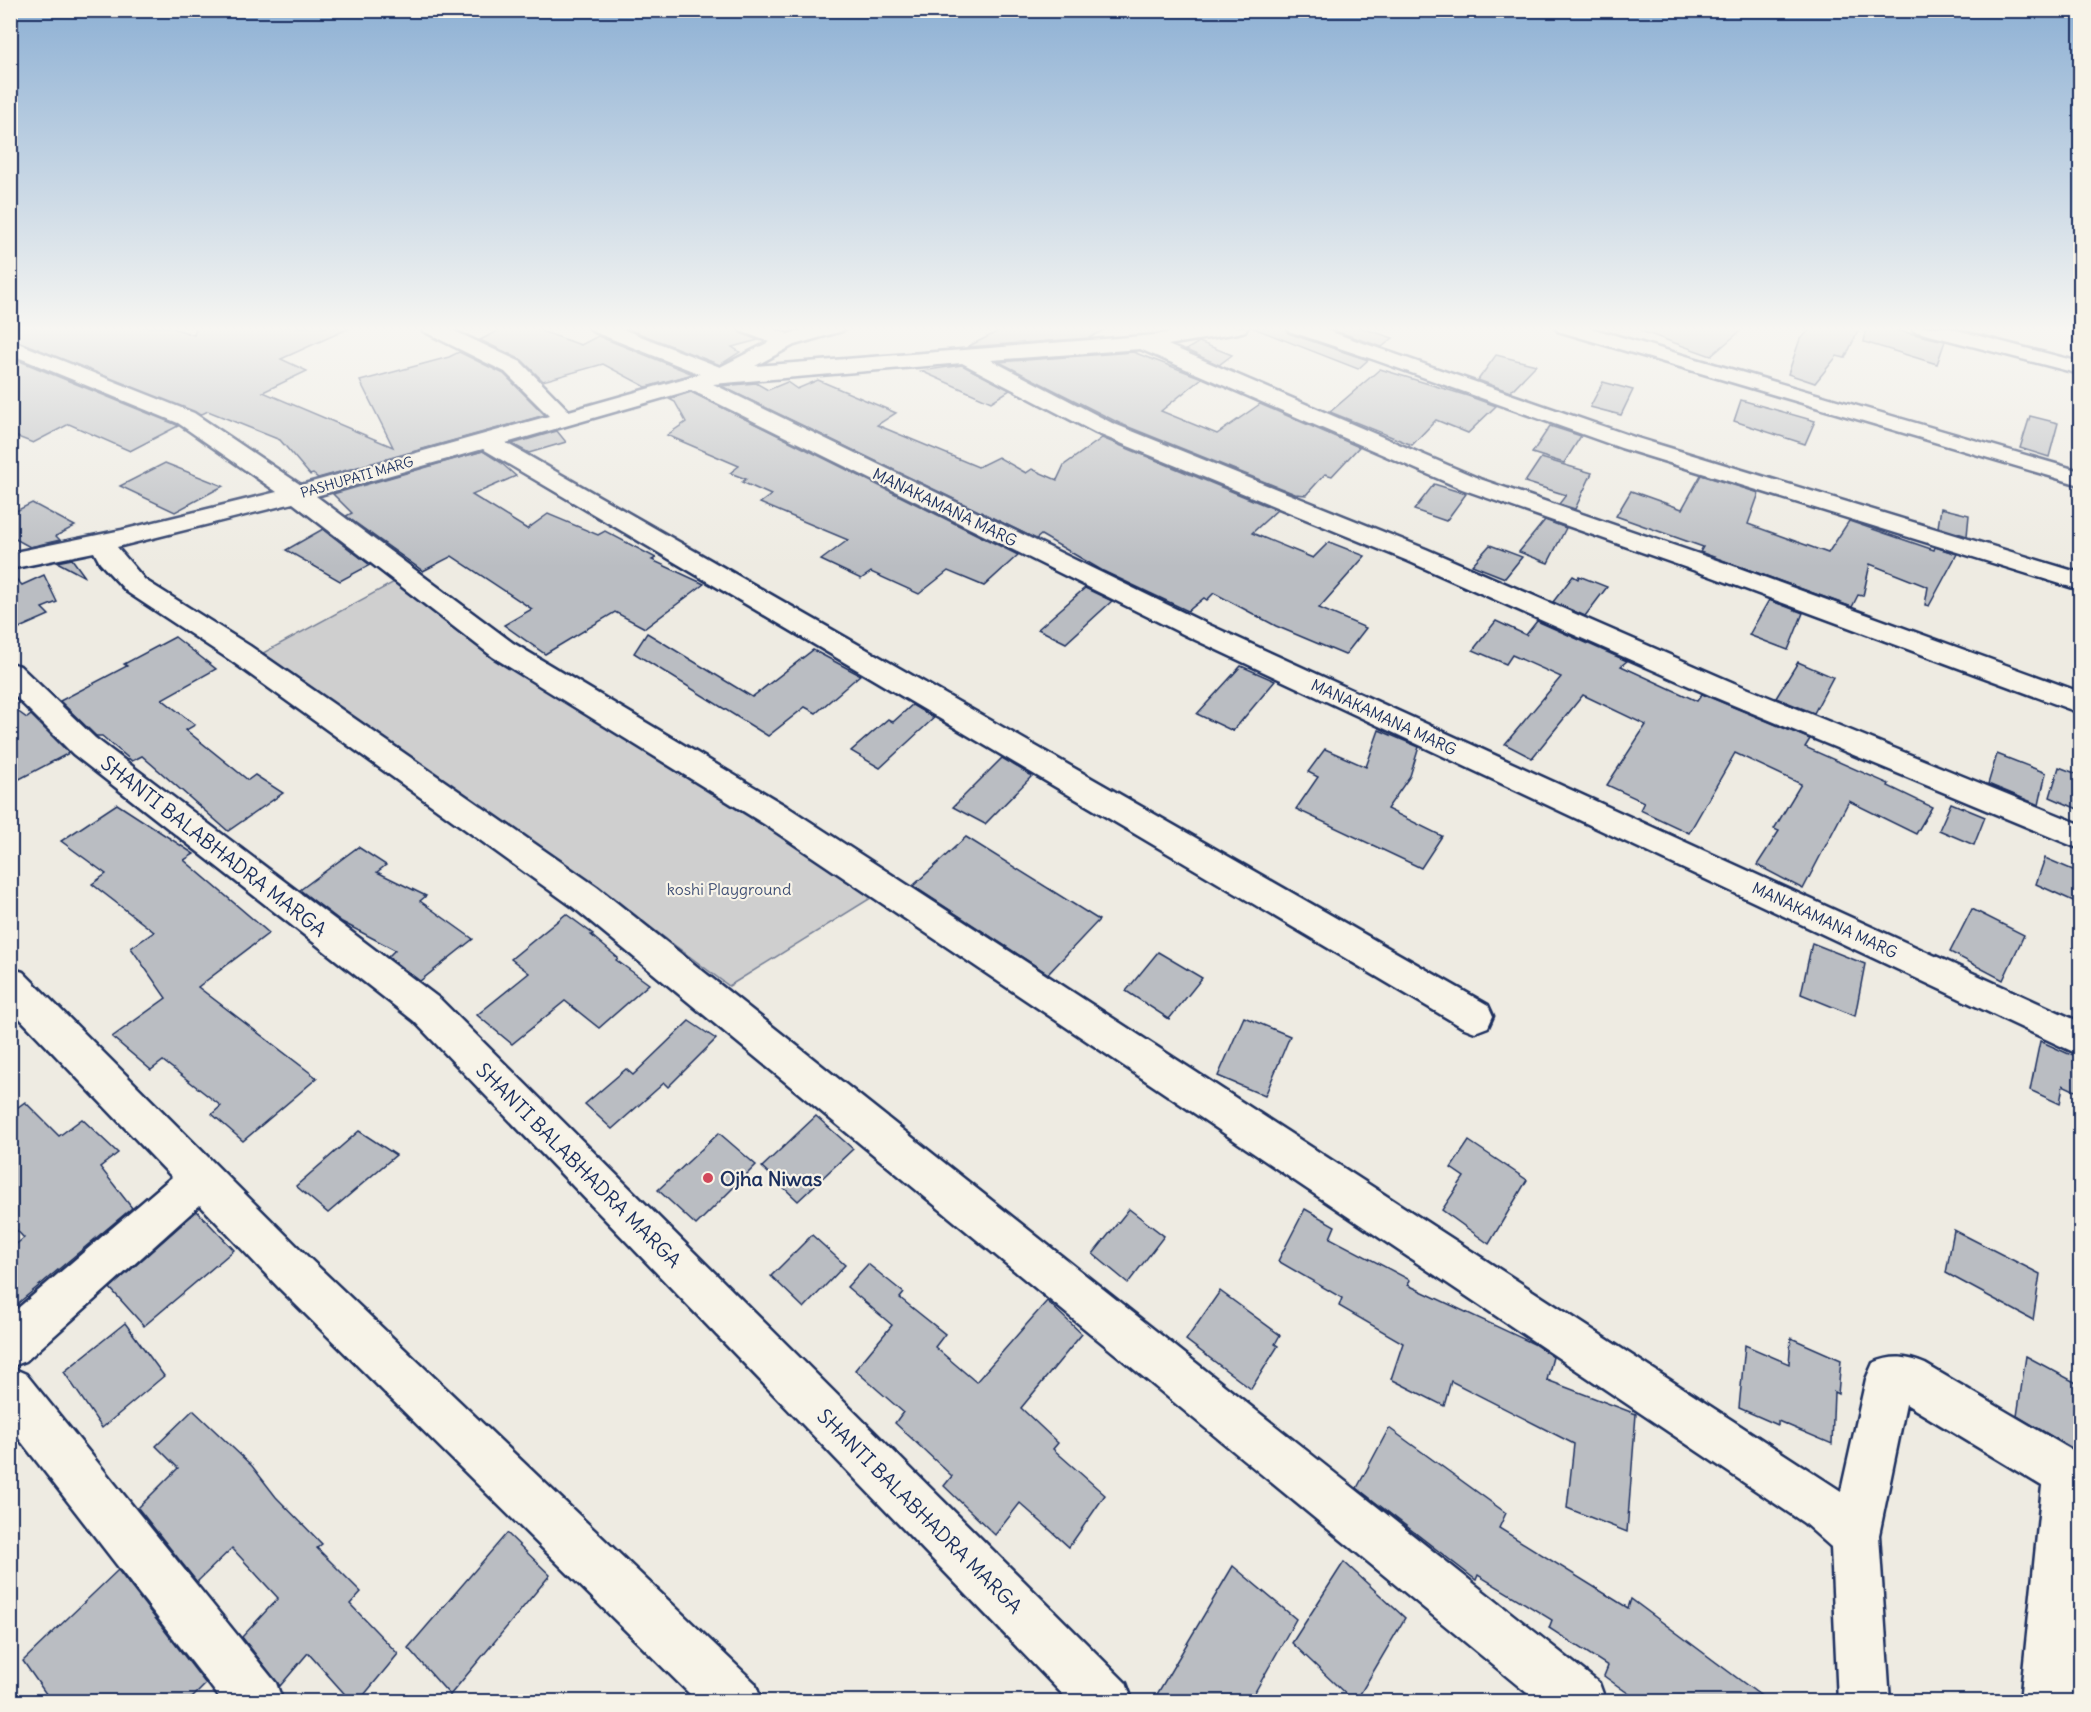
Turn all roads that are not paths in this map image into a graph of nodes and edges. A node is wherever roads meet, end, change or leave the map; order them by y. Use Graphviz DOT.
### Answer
graph roads {
  1 [pos="159,407"];
  2 [pos="552,407"];
  3 [pos="607,407"];
  4 [pos="742,407"];
  5 [pos="1064,407"];
  6 [pos="1297,407"];
  7 [pos="1528,407"];
  8 [pos="1837,407"];
  9 [pos="564,419"];
  10 [pos="484,440"];
  11 [pos="2080,478"];
  12 [pos="297,494"];
  13 [pos="102,542"];
  14 [pos="10,561"];
  15 [pos="2080,582"];
  16 [pos="10,673"];
  17 [pos="2080,703"];
  18 [pos="2080,837"];
  19 [pos="10,983"];
  20 [pos="1475,1016"];
  21 [pos="2080,1038"];
  22 [pos="201,1178"];
  23 [pos="10,1345"];
  24 [pos="10,1390"];
  25 [pos="2074,1478"];
  26 [pos="1855,1535"];
  27 [pos="257,1701"];
  28 [pos="736,1701"];
  29 [pos="1107,1701"];
  30 [pos="1580,1701"];
  31 [pos="1864,1701"];
  32 [pos="2046,1701"];
  1 -- 12 [label="street"];
  2 -- 9 [label="street"];
  3 -- 9 [label="street, PASHUPATI MARG"];
  4 -- 21 [label="street, MANAKAMANA MARG"];
  5 -- 18 [label="street"];
  6 -- 17 [label="street"];
  7 -- 15 [label="street"];
  8 -- 11 [label="street"];
  9 -- 10 [label="street, PASHUPATI MARG"];
  10 -- 12 [label="street, PASHUPATI MARG"];
  10 -- 20 [label="street"];
  12 -- 13 [label="street, PASHUPATI MARG"];
  12 -- 26 [label="street"];
  13 -- 14 [label="street, PASHUPATI MARG"];
  13 -- 30 [label="street"];
  16 -- 29 [label="street, SHANTI BALABHADRA MARGA"];
  19 -- 22 [label="street"];
  22 -- 23 [label="street"];
  22 -- 28 [label="street"];
  24 -- 27 [label="street"];
  25 -- 26 [label="street"];
  25 -- 32 [label="street"];
  26 -- 31 [label="street"];
}
